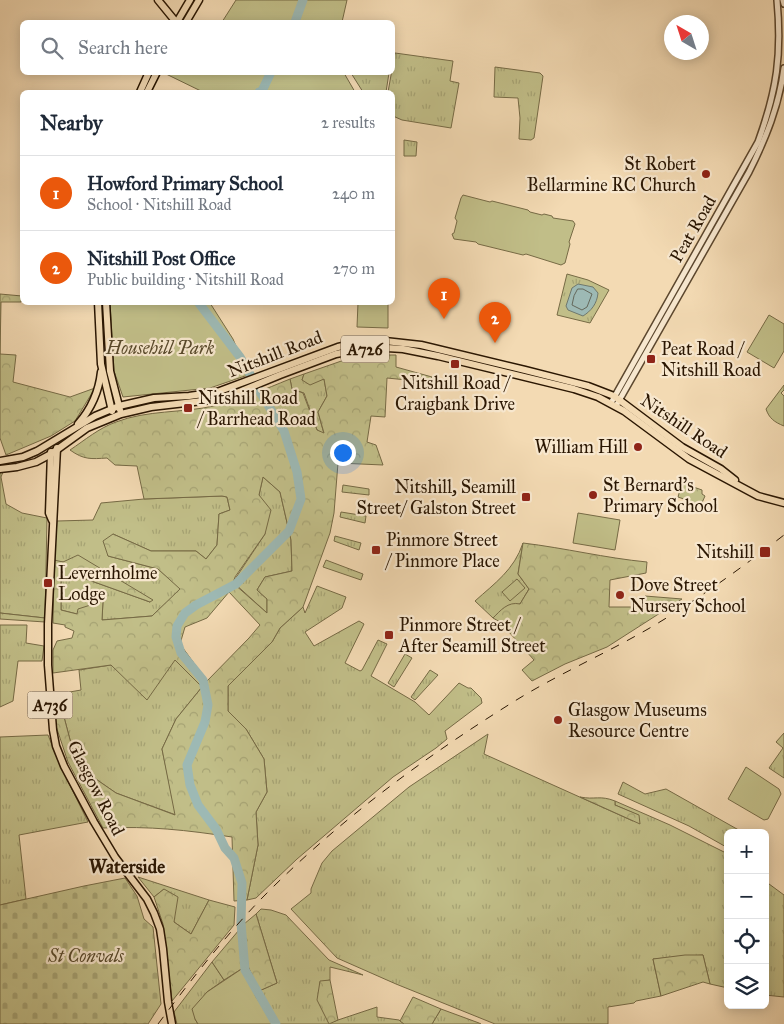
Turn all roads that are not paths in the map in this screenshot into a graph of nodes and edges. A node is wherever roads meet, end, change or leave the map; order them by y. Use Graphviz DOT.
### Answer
graph roads {
  1 [pos="158,0"];
  2 [pos="190,0"];
  3 [pos="199,0"];
  4 [pos="777,0"];
  5 [pos="784,0"];
  6 [pos="784,4"];
  7 [pos="175,20"];
  8 [pos="178,20"];
  9 [pos="187,20"];
  10 [pos="784,68"];
  11 [pos="149,75"];
  12 [pos="155,75"];
  13 [pos="147,88"];
  14 [pos="98,305"];
  15 [pos="106,305"];
  16 [pos="99,323"];
  17 [pos="107,323"];
  18 [pos="101,364"];
  19 [pos="107,372"];
  20 [pos="232,390"];
  21 [pos="615,401"];
  22 [pos="119,406"];
  23 [pos="111,408"];
  24 [pos="121,414"];
  25 [pos="114,416"];
  26 [pos="76,426"];
  27 [pos="52,443"];
  28 [pos="58,450"];
  29 [pos="51,454"];
  30 [pos="0,461"];
  31 [pos="0,469"];
  32 [pos="784,503"];
  33 [pos="52,520"];
  34 [pos="172,1024"];
  1 -- 7 [label="main road"];
  2 -- 8 [label="main road"];
  3 -- 9 [label="main road"];
  4 -- 21 [label="street, Peat Road"];
  5 -- 6 [label="street"];
  10 -- 21 [label="street, Peat Road"];
  11 -- 13 [label="main road"];
  12 -- 13 [label="main road"];
  14 -- 16 [label="main road"];
  15 -- 17 [label="main road"];
  16 -- 17 [label="main road"];
  16 -- 18 [label="main road"];
  17 -- 19 [label="main road"];
  18 -- 19 [label="main road"];
  18 -- 26 [label="main road"];
  19 -- 22 [label="main road"];
  19 -- 23 [label="main road"];
  20 -- 21 [label="main road, Nitshill Road / A726"];
  20 -- 22 [label="main road, Nitshill Road / A726"];
  20 -- 24 [label="main road, Nitshill Road / A726"];
  21 -- 32 [label="main road, Nitshill Road / A726"];
  22 -- 23 [label="main road, Nitshill Road / A726"];
  22 -- 24 [label="main road"];
  23 -- 25 [label="main road"];
  23 -- 26 [label="main road, A726"];
  24 -- 25 [label="main road, A726"];
  25 -- 28 [label="main road, A726"];
  26 -- 27 [label="main road, A726"];
  27 -- 28 [label="main road"];
  27 -- 29 [label="main road, Glasgow Road"];
  27 -- 30 [label="main road, A726"];
  28 -- 29 [label="main road, A726"];
  28 -- 33 [label="main road, Glasgow Road / A736"];
  29 -- 31 [label="main road, A726"];
  29 -- 33 [label="main road, Glasgow Road / A736"];
  33 -- 34 [label="main road, Glasgow Road / A736"];
}
